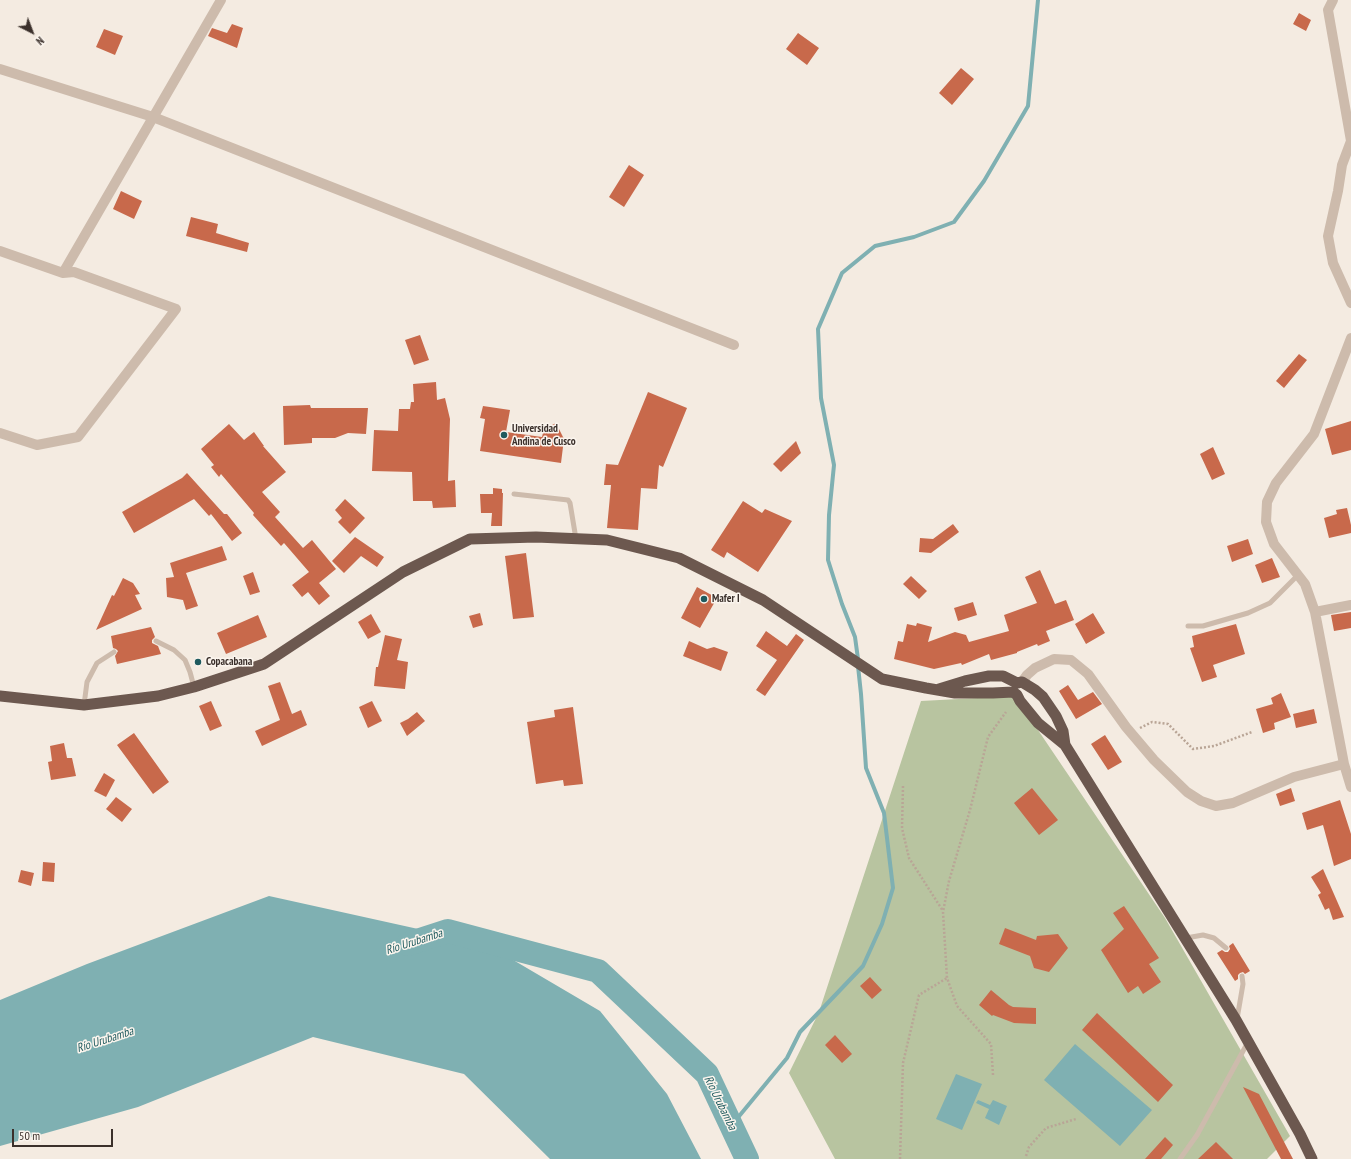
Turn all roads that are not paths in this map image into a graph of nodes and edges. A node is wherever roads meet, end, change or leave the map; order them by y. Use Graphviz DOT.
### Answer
graph roads {
  1 [pos="221,0"];
  2 [pos="1333,0"];
  3 [pos="0,68"];
  4 [pos="153,117"];
  5 [pos="0,251"];
  6 [pos="63,273"];
  7 [pos="1351,303"];
  8 [pos="1351,338"];
  9 [pos="734,345"];
  10 [pos="0,433"];
  11 [pos="514,494"];
  12 [pos="576,539"];
  13 [pos="1298,575"];
  14 [pos="1351,605"];
  15 [pos="1316,612"];
  16 [pos="1188,626"];
  17 [pos="156,641"];
  18 [pos="114,652"];
  19 [pos="194,687"];
  20 [pos="1019,688"];
  21 [pos="937,690"];
  22 [pos="0,696"];
  23 [pos="84,705"];
  24 [pos="1064,744"];
  25 [pos="1344,764"];
  26 [pos="1351,787"];
  27 [pos="1185,938"];
  28 [pos="1226,948"];
  29 [pos="1242,976"];
  30 [pos="1236,1020"];
  31 [pos="1248,1041"];
  32 [pos="1180,1159"];
  33 [pos="1312,1159"];
  1 -- 4 [label="street"];
  2 -- 7 [label="street"];
  3 -- 4 [label="street"];
  4 -- 6 [label="street"];
  4 -- 9 [label="street"];
  5 -- 6 [label="street"];
  6 -- 10 [label="street"];
  8 -- 13 [label="street"];
  11 -- 12 [label="lane"];
  12 -- 19 [label="highway"];
  12 -- 21 [label="highway"];
  13 -- 15 [label="street"];
  13 -- 16 [label="lane"];
  14 -- 15 [label="street"];
  15 -- 25 [label="street"];
  17 -- 19 [label="lane"];
  18 -- 23 [label="lane"];
  19 -- 23 [label="highway"];
  20 -- 21 [label="highway"];
  20 -- 21 [label="highway"];
  20 -- 24 [label="highway"];
  20 -- 24 [label="highway"];
  20 -- 25 [label="street"];
  22 -- 23 [label="highway"];
  24 -- 27 [label="highway"];
  25 -- 26 [label="street"];
  27 -- 28 [label="lane"];
  27 -- 30 [label="highway"];
  29 -- 30 [label="lane"];
  30 -- 31 [label="highway"];
  31 -- 32 [label="lane"];
  31 -- 33 [label="highway"];
}
